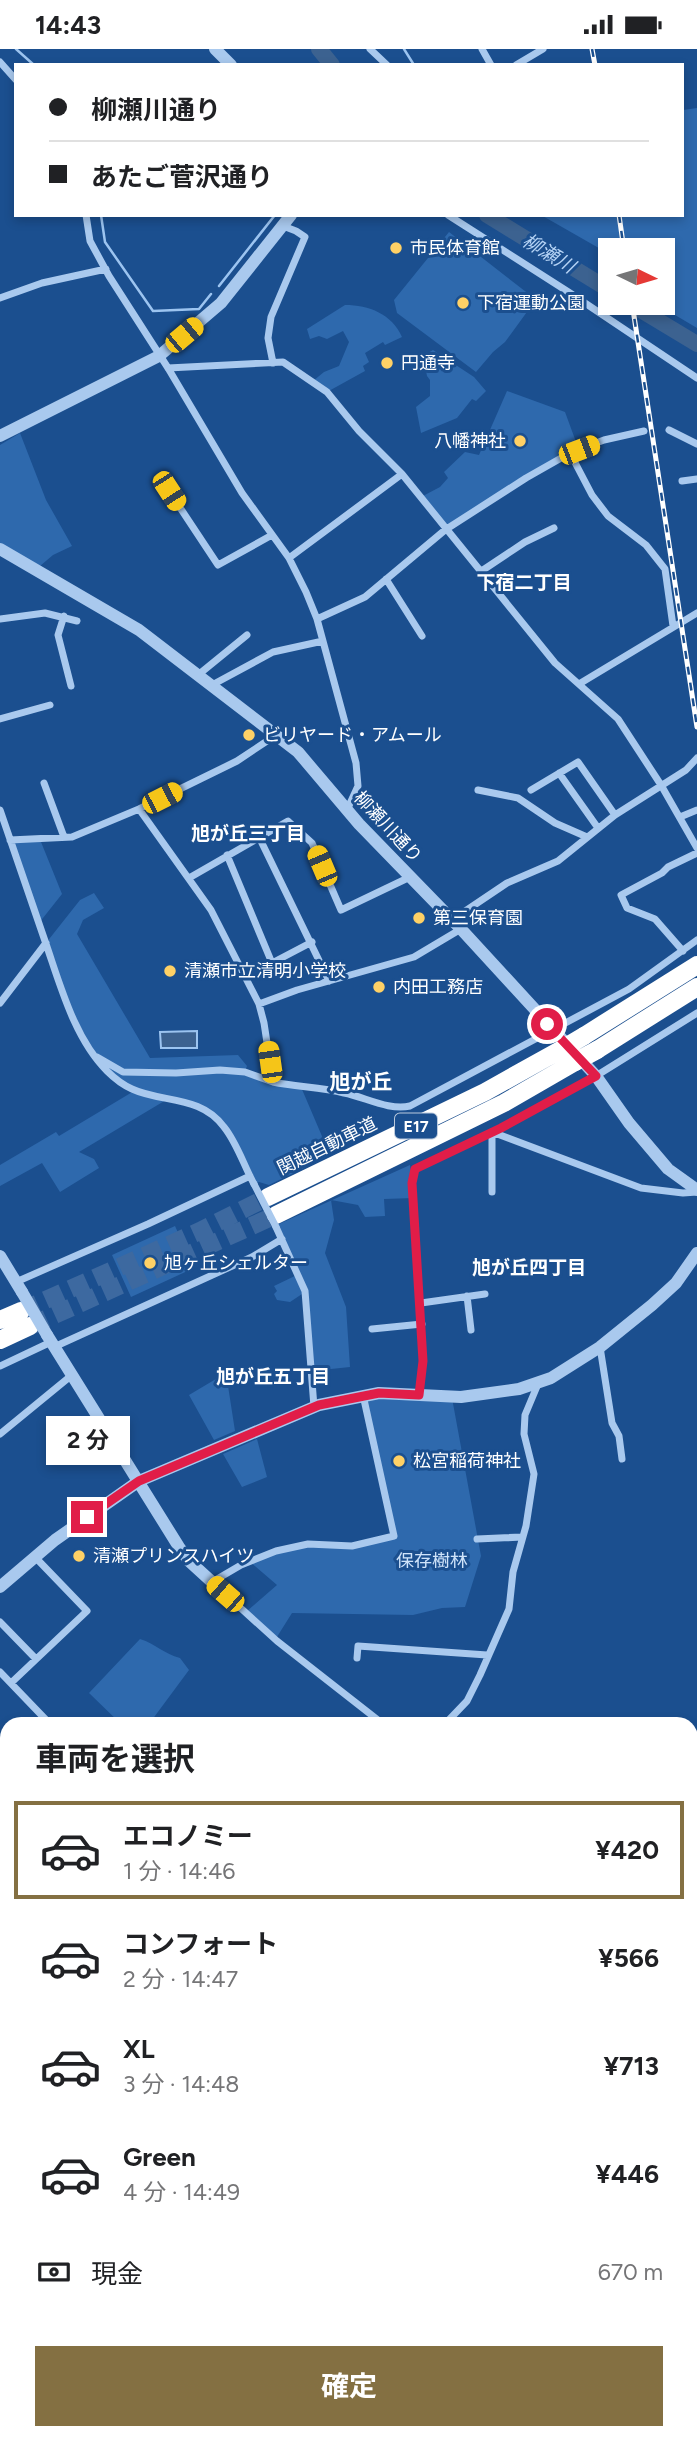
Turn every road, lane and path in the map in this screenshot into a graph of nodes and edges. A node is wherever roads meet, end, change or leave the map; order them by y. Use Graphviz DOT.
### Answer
graph roads {
  1 [pos="215,49"];
  2 [pos="370,49"];
  3 [pos="543,49"];
  4 [pos="0,62"];
  5 [pos="230,63"];
  6 [pos="385,63"];
  7 [pos="519,63"];
  8 [pos="14,78"];
  9 [pos="86,217"];
  10 [pos="290,217"];
  11 [pos="451,217"];
  12 [pos="283,226"];
  13 [pos="106,269"];
  14 [pos="0,297"];
  15 [pos="159,356"];
  16 [pos="272,363"];
  17 [pos="168,368"];
  18 [pos="697,378"];
  19 [pos="669,430"];
  20 [pos="644,431"];
  21 [pos="0,436"];
  22 [pos="697,444"];
  23 [pos="570,453"];
  24 [pos="402,474"];
  25 [pos="697,479"];
  26 [pos="682,481"];
  27 [pos="169,491"];
  28 [pos="555,528"];
  29 [pos="445,530"];
  30 [pos="272,534"];
  31 [pos="0,549"];
  32 [pos="289,558"];
  33 [pos="480,572"];
  34 [pos="386,579"];
  35 [pos="697,613"];
  36 [pos="64,616"];
  37 [pos="0,619"];
  38 [pos="317,619"];
  39 [pos="77,621"];
  40 [pos="673,626"];
  41 [pos="247,635"];
  42 [pos="422,636"];
  43 [pos="323,641"];
  44 [pos="198,675"];
  45 [pos="579,684"];
  46 [pos="212,685"];
  47 [pos="71,686"];
  48 [pos="50,705"];
  49 [pos="0,719"];
  50 [pos="276,734"];
  51 [pos="697,758"];
  52 [pos="559,773"];
  53 [pos="44,783"];
  54 [pos="661,785"];
  55 [pos="478,790"];
  56 [pos="531,790"];
  57 [pos="139,809"];
  58 [pos="0,810"];
  59 [pos="347,810"];
  60 [pos="697,810"];
  61 [pos="615,814"];
  62 [pos="680,817"];
  63 [pos="598,828"];
  64 [pos="64,837"];
  65 [pos="259,837"];
  66 [pos="587,838"];
  67 [pos="10,840"];
  68 [pos="697,851"];
  69 [pos="227,855"];
  70 [pos="410,877"];
  71 [pos="189,878"];
  72 [pos="456,924"];
  73 [pos="697,940"];
  74 [pos="312,942"];
  75 [pos="46,943"];
  76 [pos="683,951"];
  77 [pos="697,965"];
  78 [pos="329,981"];
  79 [pos="697,987"];
  80 [pos="0,1003"];
  81 [pos="259,1003"];
  82 [pos="697,1013"];
  83 [pos="553,1030"];
  84 [pos="94,1055"];
  85 [pos="568,1056"];
  86 [pos="596,1076"];
  87 [pos="273,1081"];
  88 [pos="492,1132"];
  89 [pos="250,1176"];
  90 [pos="697,1191"];
  91 [pos="492,1192"];
  92 [pos="268,1197"];
  93 [pos="276,1221"];
  94 [pos="282,1239"];
  95 [pos="697,1253"];
  96 [pos="0,1256"];
  97 [pos="4,1273"];
  98 [pos="19,1287"];
  99 [pos="485,1294"];
  100 [pos="467,1296"];
  101 [pos="421,1303"];
  102 [pos="0,1321"];
  103 [pos="422,1324"];
  104 [pos="372,1329"];
  105 [pos="471,1330"];
  106 [pos="0,1340"];
  107 [pos="51,1341"];
  108 [pos="600,1347"];
  109 [pos="0,1366"];
  110 [pos="72,1375"];
  111 [pos="538,1384"];
  112 [pos="363,1395"];
  113 [pos="419,1395"];
  114 [pos="314,1406"];
  115 [pos="0,1434"];
  116 [pos="621,1459"];
  117 [pos="139,1481"];
  118 [pos="522,1537"];
  119 [pos="477,1539"];
  120 [pos="35,1557"];
  121 [pos="212,1583"];
  122 [pos="0,1587"];
  123 [pos="0,1622"];
  124 [pos="488,1655"];
  125 [pos="357,1658"];
  126 [pos="36,1659"];
  127 [pos="0,1672"];
  128 [pos="11,1683"];
  129 [pos="43,1717"];
  130 [pos="374,1717"];
  131 [pos="451,1717"];
  1 -- 5 [label="street"];
  2 -- 6 [label="street"];
  3 -- 7 [label="street"];
  4 -- 8 [label="street"];
  9 -- 13 [label="street"];
  10 -- 12 [label="street"];
  11 -- 18 [label="street"];
  12 -- 15 [label="street"];
  12 -- 16 [label="street"];
  13 -- 14 [label="street"];
  13 -- 15 [label="street"];
  15 -- 17 [label="street"];
  15 -- 21 [label="street"];
  16 -- 17 [label="street"];
  16 -- 24 [label="street"];
  17 -- 30 [label="street"];
  19 -- 22 [label="street"];
  20 -- 23 [label="street"];
  23 -- 29 [label="street"];
  23 -- 40 [label="street"];
  24 -- 29 [label="street"];
  24 -- 32 [label="street"];
  25 -- 26 [label="street"];
  27 -- 30 [label="street"];
  28 -- 33 [label="street"];
  29 -- 33 [label="street"];
  29 -- 34 [label="street"];
  30 -- 32 [label="street"];
  31 -- 44 [label="street, 柳瀬川通り"];
  32 -- 38 [label="street"];
  33 -- 45 [label="street"];
  34 -- 38 [label="street"];
  34 -- 42 [label="street"];
  35 -- 40 [label="street"];
  36 -- 37 [label="street"];
  36 -- 39 [label="street"];
  36 -- 47 [label="street"];
  38 -- 43 [label="street"];
  40 -- 45 [label="street"];
  41 -- 44 [label="street"];
  43 -- 46 [label="street"];
  43 -- 59 [label="street"];
  44 -- 46 [label="street, 柳瀬川通り"];
  45 -- 54 [label="street"];
  46 -- 50 [label="street, 柳瀬川通り"];
  48 -- 49 [label="street"];
  50 -- 57 [label="street"];
  50 -- 59 [label="street, 柳瀬川通り"];
  51 -- 54 [label="street"];
  52 -- 56 [label="street"];
  52 -- 61 [label="street"];
  52 -- 63 [label="street"];
  53 -- 64 [label="street"];
  54 -- 61 [label="street"];
  54 -- 62 [label="street"];
  55 -- 66 [label="street"];
  57 -- 64 [label="street"];
  57 -- 71 [label="street"];
  58 -- 67 [label="street"];
  59 -- 70 [label="street, 柳瀬川通り"];
  60 -- 62 [label="street"];
  61 -- 63 [label="street"];
  62 -- 68 [label="street"];
  63 -- 66 [label="street"];
  64 -- 67 [label="street"];
  65 -- 69 [label="street"];
  65 -- 70 [label="street"];
  65 -- 74 [label="street"];
  66 -- 72 [label="street"];
  67 -- 75 [label="street"];
  68 -- 76 [label="street"];
  69 -- 71 [label="street"];
  69 -- 74 [label="street"];
  70 -- 72 [label="street, 柳瀬川通り"];
  71 -- 81 [label="street"];
  72 -- 78 [label="street"];
  72 -- 83 [label="street, 柳瀬川通り"];
  73 -- 76 [label="street"];
  74 -- 78 [label="street"];
  75 -- 80 [label="street"];
  75 -- 84 [label="street"];
  76 -- 83 [label="street"];
  77 -- 85 [label="highway, 関越自動車道 / E17, bridge"];
  78 -- 81 [label="street"];
  79 -- 85 [label="highway, 関越自動車道 / E17, bridge"];
  81 -- 87 [label="street"];
  82 -- 86 [label="street"];
  83 -- 86 [label="street, 柳瀬川通り"];
  83 -- 87 [label="street"];
  84 -- 87 [label="street"];
  84 -- 89 [label="street"];
  85 -- 92 [label="highway, 関越自動車道 / E17"];
  85 -- 93 [label="highway, 関越自動車道 / E17"];
  86 -- 88 [label="street"];
  86 -- 90 [label="street, 柳瀬川通り"];
  88 -- 90 [label="street"];
  88 -- 91 [label="street"];
  88 -- 101 [label="street"];
  89 -- 93 [label="street, bridge"];
  89 -- 98 [label="street"];
  93 -- 94 [label="street"];
  94 -- 107 [label="street"];
  94 -- 114 [label="street"];
  95 -- 108 [label="street"];
  96 -- 97 [label="street"];
  97 -- 98 [label="street"];
  98 -- 107 [label="street, bridge"];
  99 -- 100 [label="street"];
  100 -- 101 [label="street"];
  100 -- 105 [label="street"];
  101 -- 103 [label="street"];
  102 -- 106 [label="highway"];
  103 -- 104 [label="street"];
  103 -- 113 [label="street"];
  107 -- 109 [label="street"];
  107 -- 110 [label="street"];
  108 -- 111 [label="street"];
  108 -- 116 [label="street"];
  110 -- 115 [label="street"];
  110 -- 117 [label="street"];
  111 -- 113 [label="street"];
  111 -- 118 [label="street"];
  112 -- 113 [label="street"];
  112 -- 114 [label="street"];
  112 -- 121 [label="street"];
  114 -- 117 [label="street"];
  117 -- 120 [label="street"];
  117 -- 121 [label="street"];
  118 -- 119 [label="street"];
  118 -- 124 [label="street"];
  120 -- 122 [label="street"];
  120 -- 126 [label="street"];
  121 -- 130 [label="street"];
  123 -- 126 [label="street"];
  124 -- 125 [label="street"];
  124 -- 131 [label="street"];
  126 -- 128 [label="street"];
  127 -- 128 [label="street"];
  128 -- 129 [label="street"];
}
